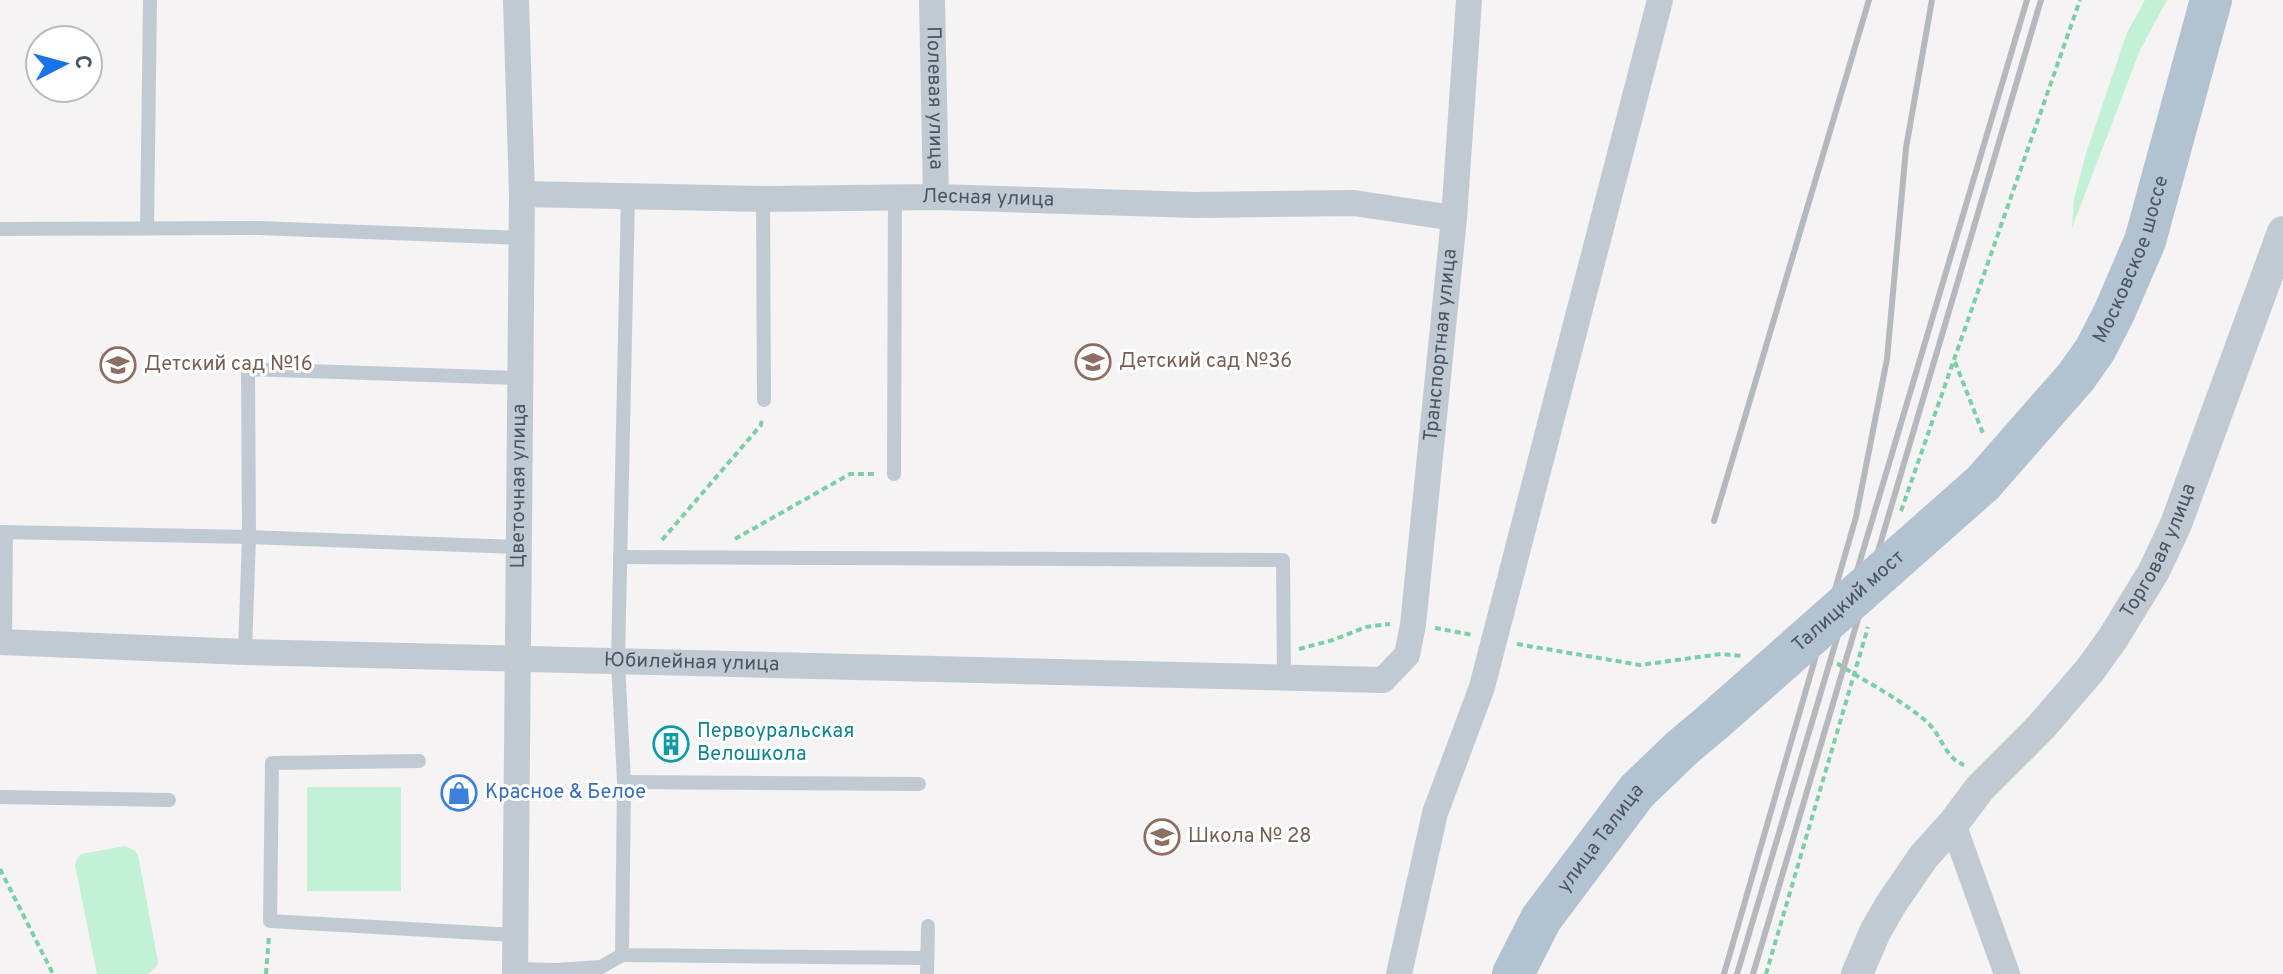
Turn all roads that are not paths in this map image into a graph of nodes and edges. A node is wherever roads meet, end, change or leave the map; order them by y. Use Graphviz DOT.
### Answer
graph roads {
  1 [pos="150,0"];
  2 [pos="516,0"];
  3 [pos="932,0"];
  4 [pos="1469,0"];
  5 [pos="1660,0"];
  6 [pos="2211,0"];
  7 [pos="522,194"];
  8 [pos="628,196"];
  9 [pos="936,197"];
  10 [pos="895,198"];
  11 [pos="763,199"];
  12 [pos="1454,218"];
  13 [pos="147,228"];
  14 [pos="0,229"];
  15 [pos="2283,232"];
  16 [pos="522,238"];
  17 [pos="521,378"];
  18 [pos="764,400"];
  19 [pos="1985,464"];
  20 [pos="894,474"];
  21 [pos="3,532"];
  22 [pos="249,537"];
  23 [pos="518,547"];
  24 [pos="620,557"];
  25 [pos="2,642"];
  26 [pos="245,652"];
  27 [pos="518,658"];
  28 [pos="618,661"];
  29 [pos="1284,665"];
  30 [pos="1383,680"];
  31 [pos="1714,721"];
  32 [pos="419,761"];
  33 [pos="624,782"];
  34 [pos="919,784"];
  35 [pos="0,797"];
  36 [pos="169,800"];
  37 [pos="1953,824"];
  38 [pos="928,926"];
  39 [pos="514,935"];
  40 [pos="622,955"];
  41 [pos="927,958"];
  42 [pos="515,972"];
  43 [pos="927,974"];
  44 [pos="1399,974"];
  45 [pos="1513,974"];
  46 [pos="1857,974"];
  47 [pos="2007,974"];
  1 -- 13 [label="lane"];
  2 -- 7 [label="street, Цветочная улица"];
  3 -- 9 [label="street, Полевая улица"];
  4 -- 12 [label="street, Транспортная улица"];
  5 -- 44 [label="street"];
  6 -- 19 [label="main road, Московское шоссе"];
  7 -- 8 [label="street, Лесная улица"];
  7 -- 16 [label="street, Цветочная улица"];
  8 -- 11 [label="street, Лесная улица"];
  8 -- 24 [label="lane"];
  9 -- 10 [label="street, Лесная улица"];
  9 -- 12 [label="street, Лесная улица"];
  10 -- 11 [label="street, Лесная улица"];
  10 -- 20 [label="lane"];
  11 -- 18 [label="lane"];
  12 -- 30 [label="street, Транспортная улица"];
  13 -- 14 [label="lane"];
  13 -- 16 [label="lane"];
  15 -- 37 [label="street, Торговая улица"];
  16 -- 17 [label="street, Цветочная улица"];
  17 -- 22 [label="lane"];
  17 -- 23 [label="street, Цветочная улица"];
  19 -- 31 [label="main road, Талицкий мост, bridge"];
  21 -- 22 [label="lane"];
  21 -- 25 [label="lane"];
  22 -- 23 [label="lane"];
  22 -- 26 [label="lane"];
  23 -- 27 [label="street, Цветочная улица"];
  24 -- 28 [label="lane"];
  24 -- 29 [label="lane"];
  25 -- 26 [label="street, Юбилейная улица"];
  26 -- 27 [label="street, Юбилейная улица"];
  27 -- 28 [label="street, Юбилейная улица"];
  27 -- 39 [label="street, Цветочная улица"];
  28 -- 29 [label="street, Юбилейная улица"];
  28 -- 33 [label="lane"];
  29 -- 30 [label="street, Юбилейная улица"];
  31 -- 45 [label="main road, улица Талица"];
  32 -- 39 [label="lane"];
  33 -- 34 [label="lane"];
  33 -- 40 [label="lane"];
  35 -- 36 [label="lane"];
  37 -- 46 [label="street, Торговая улица"];
  37 -- 47 [label="street"];
  38 -- 41 [label="lane"];
  39 -- 42 [label="street, Цветочная улица"];
  40 -- 41 [label="lane"];
  40 -- 42 [label="lane"];
  41 -- 43 [label="lane"];
}
